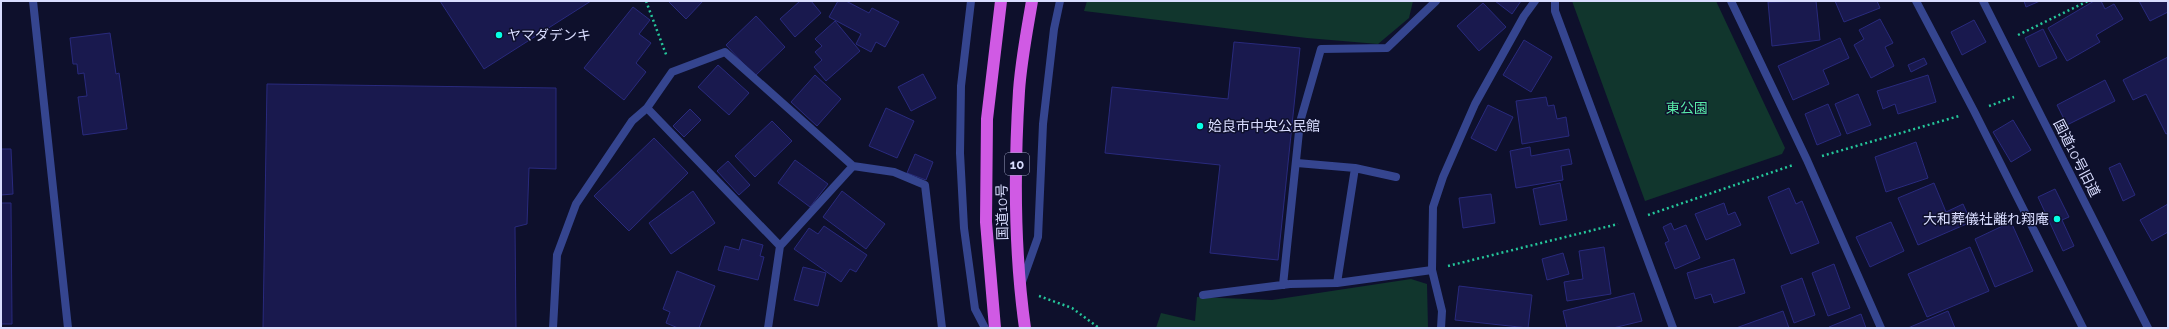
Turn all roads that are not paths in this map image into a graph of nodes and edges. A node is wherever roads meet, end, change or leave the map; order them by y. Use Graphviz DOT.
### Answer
graph roads {
  1 [pos="33,1"];
  2 [pos="971,1"];
  3 [pos="1001,1"];
  4 [pos="1032,1"];
  5 [pos="1060,1"];
  6 [pos="1436,1"];
  7 [pos="1535,1"];
  8 [pos="1555,1"];
  9 [pos="1731,1"];
  10 [pos="1916,1"];
  11 [pos="1983,1"];
  12 [pos="647,108"];
  13 [pos="1297,163"];
  14 [pos="853,166"];
  15 [pos="1355,168"];
  16 [pos="1396,177"];
  17 [pos="780,246"];
  18 [pos="1432,270"];
  19 [pos="1337,283"];
  20 [pos="1283,285"];
  21 [pos="1019,289"];
  22 [pos="1203,295"];
  23 [pos="68,328"];
  24 [pos="553,328"];
  25 [pos="768,328"];
  26 [pos="942,328"];
  27 [pos="985,328"];
  28 [pos="995,328"];
  29 [pos="1025,328"];
  30 [pos="1441,328"];
  31 [pos="1673,328"];
  32 [pos="1881,328"];
  33 [pos="2083,328"];
  34 [pos="2148,328"];
  1 -- 23 [label="street"];
  2 -- 27 [label="street"];
  3 -- 28 [label="highway, 国道10号 / 10"];
  4 -- 21 [label="highway, 国道10号 / 10"];
  5 -- 21 [label="street"];
  6 -- 13 [label="street"];
  7 -- 18 [label="street"];
  8 -- 31 [label="street"];
  9 -- 32 [label="street"];
  10 -- 33 [label="street"];
  11 -- 34 [label="street, 国道10号旧道"];
  12 -- 14 [label="street"];
  12 -- 17 [label="street"];
  12 -- 24 [label="street"];
  13 -- 15 [label="street"];
  13 -- 20 [label="street"];
  14 -- 17 [label="street"];
  14 -- 26 [label="street"];
  15 -- 16 [label="street"];
  15 -- 19 [label="street"];
  17 -- 25 [label="street"];
  18 -- 19 [label="street"];
  18 -- 30 [label="street"];
  19 -- 20 [label="street"];
  20 -- 22 [label="street"];
  21 -- 29 [label="highway, 国道10号 / 10"];
}
